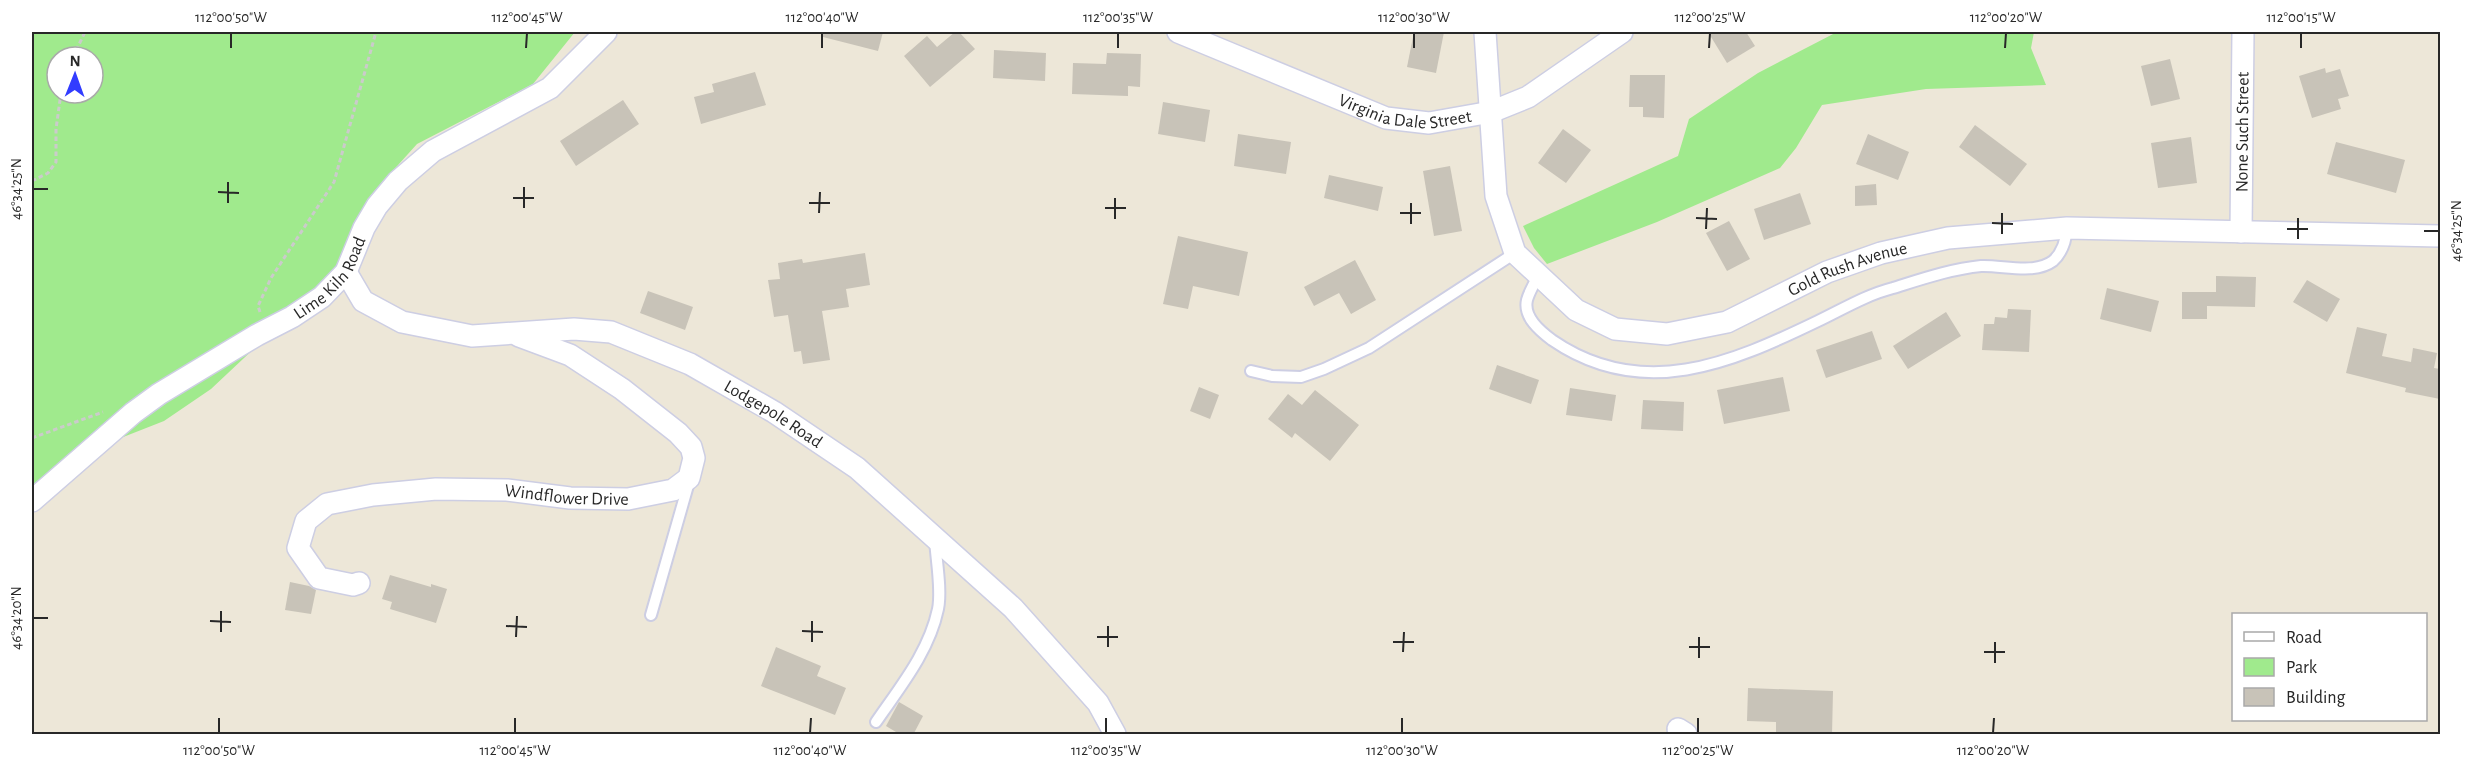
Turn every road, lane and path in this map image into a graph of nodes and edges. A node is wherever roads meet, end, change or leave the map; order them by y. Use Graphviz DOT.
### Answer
graph roads {
  1 [pos="376,32"];
  2 [pos="606,32"];
  3 [pos="1178,32"];
  4 [pos="1485,32"];
  5 [pos="1622,32"];
  6 [pos="2243,32"];
  7 [pos="59,105"];
  8 [pos="1491,112"];
  9 [pos="32,181"];
  10 [pos="2067,228"];
  11 [pos="2241,232"];
  12 [pos="2440,236"];
  13 [pos="1515,253"];
  14 [pos="346,272"];
  15 [pos="1538,275"];
  16 [pos="266,331"];
  17 [pos="513,334"];
  18 [pos="1251,371"];
  19 [pos="104,412"];
  20 [pos="32,438"];
  21 [pos="693,470"];
  22 [pos="32,501"];
  23 [pos="935,539"];
  24 [pos="359,583"];
  25 [pos="651,615"];
  26 [pos="876,722"];
  27 [pos="1115,735"];
  1 -- 16 [label="path"];
  2 -- 14 [label="street, Lime Kiln Road"];
  3 -- 8 [label="street, Virginia Dale Street"];
  4 -- 8 [label="street, Gold Rush Avenue"];
  5 -- 8 [label="street, Virginia Dale Street"];
  6 -- 11 [label="street, None Such Street"];
  7 -- 9 [label="path"];
  8 -- 13 [label="street, Gold Rush Avenue"];
  10 -- 11 [label="street, Gold Rush Avenue"];
  10 -- 15 [label="street, Gold Rush Avenue"];
  10 -- 15 [label="lane"];
  11 -- 12 [label="street, Gold Rush Avenue"];
  13 -- 15 [label="street, Gold Rush Avenue"];
  13 -- 18 [label="lane"];
  14 -- 16 [label="street, Lime Kiln Road"];
  14 -- 17 [label="street, Lodgepole Road"];
  16 -- 22 [label="street, Lime Kiln Road"];
  17 -- 21 [label="street"];
  17 -- 23 [label="street, Lodgepole Road"];
  19 -- 20 [label="path"];
  21 -- 24 [label="street, Windflower Drive"];
  21 -- 25 [label="lane"];
  23 -- 26 [label="lane"];
  23 -- 27 [label="street, Lodgepole Road"];
}
